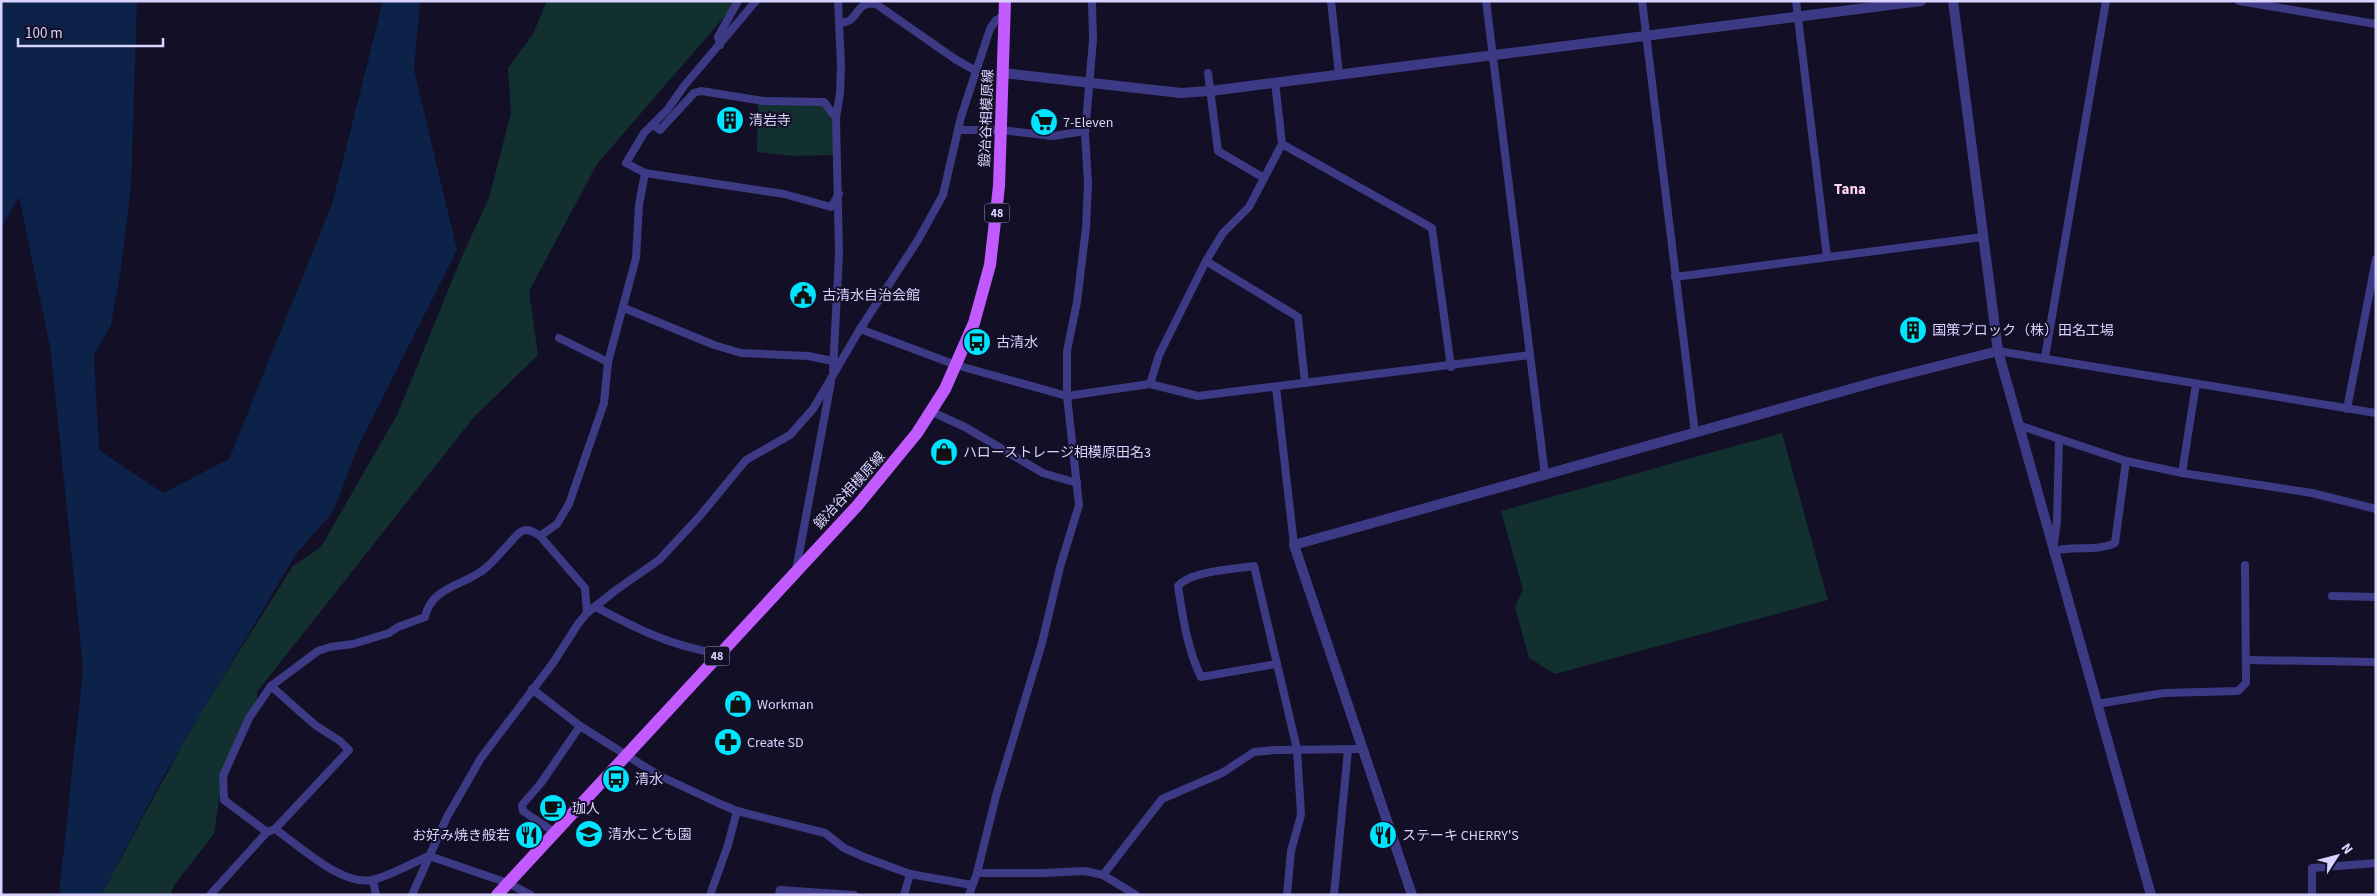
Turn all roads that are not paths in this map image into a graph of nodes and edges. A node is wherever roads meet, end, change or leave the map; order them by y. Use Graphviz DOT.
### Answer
graph roads {
  1 [pos="738,1"];
  2 [pos="756,1"];
  3 [pos="838,1"];
  4 [pos="1092,1"];
  5 [pos="1331,1"];
  6 [pos="1486,1"];
  7 [pos="1642,1"];
  8 [pos="1796,1"];
  9 [pos="1921,1"];
  10 [pos="1953,1"];
  11 [pos="2106,1"];
  12 [pos="2239,1"];
  13 [pos="1003,5"];
  14 [pos="1799,18"];
  15 [pos="839,22"];
  16 [pos="2376,24"];
  17 [pos="1646,36"];
  18 [pos="720,45"];
  19 [pos="1492,55"];
  20 [pos="976,72"];
  21 [pos="1003,73"];
  22 [pos="1208,73"];
  23 [pos="1340,74"];
  24 [pos="1275,82"];
  25 [pos="1089,83"];
  26 [pos="1210,91"];
  27 [pos="836,118"];
  28 [pos="653,124"];
  29 [pos="958,130"];
  30 [pos="1001,130"];
  31 [pos="1085,131"];
  32 [pos="1282,144"];
  33 [pos="644,173"];
  34 [pos="1264,178"];
  35 [pos="839,193"];
  36 [pos="1983,237"];
  37 [pos="1828,257"];
  38 [pos="2376,259"];
  39 [pos="1206,261"];
  40 [pos="1676,277"];
  41 [pos="624,308"];
  42 [pos="860,329"];
  43 [pos="559,338"];
  44 [pos="1998,351"];
  45 [pos="1530,355"];
  46 [pos="2045,357"];
  47 [pos="608,362"];
  48 [pos="837,362"];
  49 [pos="956,365"];
  50 [pos="1451,366"];
  51 [pos="832,379"];
  52 [pos="1305,383"];
  53 [pos="1150,384"];
  54 [pos="2196,384"];
  55 [pos="1276,387"];
  56 [pos="1067,396"];
  57 [pos="2347,409"];
  58 [pos="932,412"];
  59 [pos="2376,413"];
  60 [pos="2018,425"];
  61 [pos="1695,433"];
  62 [pos="2059,439"];
  63 [pos="2126,461"];
  64 [pos="2182,473"];
  65 [pos="1546,475"];
  66 [pos="1077,483"];
  67 [pos="2376,509"];
  68 [pos="540,536"];
  69 [pos="1294,545"];
  70 [pos="2053,551"];
  71 [pos="2245,565"];
  72 [pos="796,572"];
  73 [pos="2332,596"];
  74 [pos="2376,597"];
  75 [pos="596,606"];
  76 [pos="587,613"];
  77 [pos="719,654"];
  78 [pos="2246,660"];
  79 [pos="2376,662"];
  80 [pos="1276,664"];
  81 [pos="271,686"];
  82 [pos="532,689"];
  83 [pos="2097,704"];
  84 [pos="580,726"];
  85 [pos="1363,749"];
  86 [pos="1297,750"];
  87 [pos="1348,750"];
  88 [pos="626,754"];
  89 [pos="737,811"];
  90 [pos="271,831"];
  91 [pos="554,832"];
  92 [pos="430,856"];
  93 [pos="2376,863"];
  94 [pos="977,873"];
  95 [pos="910,874"];
  96 [pos="1103,875"];
  97 [pos="373,880"];
  98 [pos="508,883"];
  99 [pos="972,885"];
  100 [pos="210,895"];
  101 [pos="376,895"];
  102 [pos="412,895"];
  103 [pos="497,895"];
  104 [pos="531,895"];
  105 [pos="710,895"];
  106 [pos="779,895"];
  107 [pos="854,895"];
  108 [pos="904,895"];
  109 [pos="969,895"];
  110 [pos="1136,895"];
  111 [pos="1287,895"];
  112 [pos="1334,895"];
  113 [pos="1412,895"];
  114 [pos="2151,895"];
  115 [pos="2312,895"];
  1 -- 18 [label="street"];
  2 -- 18 [label="street"];
  3 -- 15 [label="street"];
  4 -- 25 [label="street"];
  5 -- 23 [label="street"];
  6 -- 19 [label="street"];
  7 -- 17 [label="street"];
  8 -- 14 [label="street"];
  9 -- 14 [label="street"];
  10 -- 36 [label="street"];
  11 -- 46 [label="street"];
  12 -- 16 [label="street"];
  13 -- 20 [label="street"];
  13 -- 21 [label="main road, 鍛冶谷相模原線 / 48"];
  14 -- 17 [label="street"];
  14 -- 37 [label="street"];
  15 -- 20 [label="street"];
  15 -- 27 [label="street"];
  17 -- 19 [label="street"];
  17 -- 40 [label="street"];
  18 -- 28 [label="street"];
  19 -- 23 [label="street"];
  19 -- 45 [label="street"];
  20 -- 29 [label="street"];
  21 -- 25 [label="street"];
  21 -- 30 [label="main road, 鍛冶谷相模原線 / 48"];
  22 -- 26 [label="street"];
  23 -- 24 [label="street"];
  24 -- 26 [label="street"];
  24 -- 32 [label="street"];
  25 -- 26 [label="street"];
  25 -- 31 [label="street"];
  26 -- 34 [label="street"];
  27 -- 28 [label="street"];
  27 -- 35 [label="street"];
  28 -- 33 [label="street"];
  29 -- 30 [label="street"];
  29 -- 42 [label="street"];
  30 -- 31 [label="street"];
  30 -- 49 [label="main road, 鍛冶谷相模原線 / 48"];
  31 -- 56 [label="street"];
  32 -- 34 [label="street"];
  32 -- 50 [label="street"];
  33 -- 35 [label="street"];
  33 -- 41 [label="street"];
  34 -- 39 [label="street"];
  35 -- 48 [label="street"];
  36 -- 37 [label="street"];
  36 -- 44 [label="street"];
  37 -- 40 [label="street"];
  38 -- 57 [label="street"];
  39 -- 52 [label="street"];
  39 -- 53 [label="street"];
  40 -- 61 [label="street"];
  41 -- 47 [label="street"];
  41 -- 48 [label="street"];
  42 -- 48 [label="street"];
  42 -- 49 [label="street"];
  43 -- 47 [label="street"];
  44 -- 46 [label="street"];
  44 -- 60 [label="street"];
  44 -- 61 [label="street"];
  45 -- 50 [label="street"];
  45 -- 65 [label="street"];
  46 -- 54 [label="street"];
  47 -- 68 [label="street"];
  48 -- 51 [label="street"];
  49 -- 56 [label="street"];
  49 -- 58 [label="main road, 鍛冶谷相模原線 / 48"];
  50 -- 52 [label="street"];
  51 -- 72 [label="street"];
  51 -- 75 [label="street"];
  52 -- 55 [label="street"];
  53 -- 55 [label="street"];
  53 -- 56 [label="street"];
  54 -- 57 [label="street"];
  54 -- 64 [label="street"];
  55 -- 69 [label="street"];
  56 -- 66 [label="street"];
  57 -- 59 [label="street"];
  58 -- 66 [label="street"];
  58 -- 72 [label="main road, 鍛冶谷相模原線 / 48"];
  60 -- 62 [label="street"];
  60 -- 70 [label="street"];
  61 -- 65 [label="street"];
  62 -- 63 [label="street"];
  62 -- 70 [label="street"];
  63 -- 64 [label="street"];
  63 -- 70 [label="street"];
  64 -- 67 [label="street"];
  65 -- 69 [label="street"];
  66 -- 94 [label="street"];
  68 -- 76 [label="street"];
  68 -- 81 [label="street"];
  69 -- 85 [label="street"];
  70 -- 83 [label="street"];
  71 -- 78 [label="street"];
  72 -- 77 [label="main road, 鍛冶谷相模原線 / 48"];
  73 -- 74 [label="street"];
  75 -- 76 [label="street"];
  75 -- 77 [label="street"];
  76 -- 82 [label="street"];
  77 -- 88 [label="main road, 鍛冶谷相模原線 / 48"];
  78 -- 79 [label="street"];
  78 -- 83 [label="street"];
  80 -- 80 [label="street"];
  80 -- 86 [label="street"];
  81 -- 90 [label="street"];
  81 -- 90 [label="street"];
  82 -- 84 [label="street"];
  82 -- 92 [label="street"];
  83 -- 114 [label="street"];
  84 -- 88 [label="street"];
  84 -- 91 [label="street"];
  85 -- 87 [label="street"];
  85 -- 113 [label="street"];
  86 -- 87 [label="street"];
  86 -- 96 [label="street"];
  86 -- 111 [label="street"];
  87 -- 112 [label="street"];
  88 -- 89 [label="street"];
  88 -- 91 [label="main road, 鍛冶谷相模原線 / 48"];
  89 -- 95 [label="street"];
  89 -- 105 [label="street"];
  90 -- 97 [label="street"];
  90 -- 100 [label="street"];
  91 -- 98 [label="main road, 鍛冶谷相模原線 / 48"];
  92 -- 97 [label="street"];
  92 -- 98 [label="street"];
  92 -- 102 [label="street"];
  93 -- 115 [label="street"];
  94 -- 96 [label="street"];
  94 -- 99 [label="street"];
  95 -- 99 [label="street"];
  95 -- 108 [label="street"];
  96 -- 110 [label="street"];
  97 -- 101 [label="street"];
  98 -- 103 [label="main road, 鍛冶谷相模原線 / 48"];
  98 -- 104 [label="street"];
  99 -- 109 [label="street"];
  106 -- 107 [label="street"];
}
